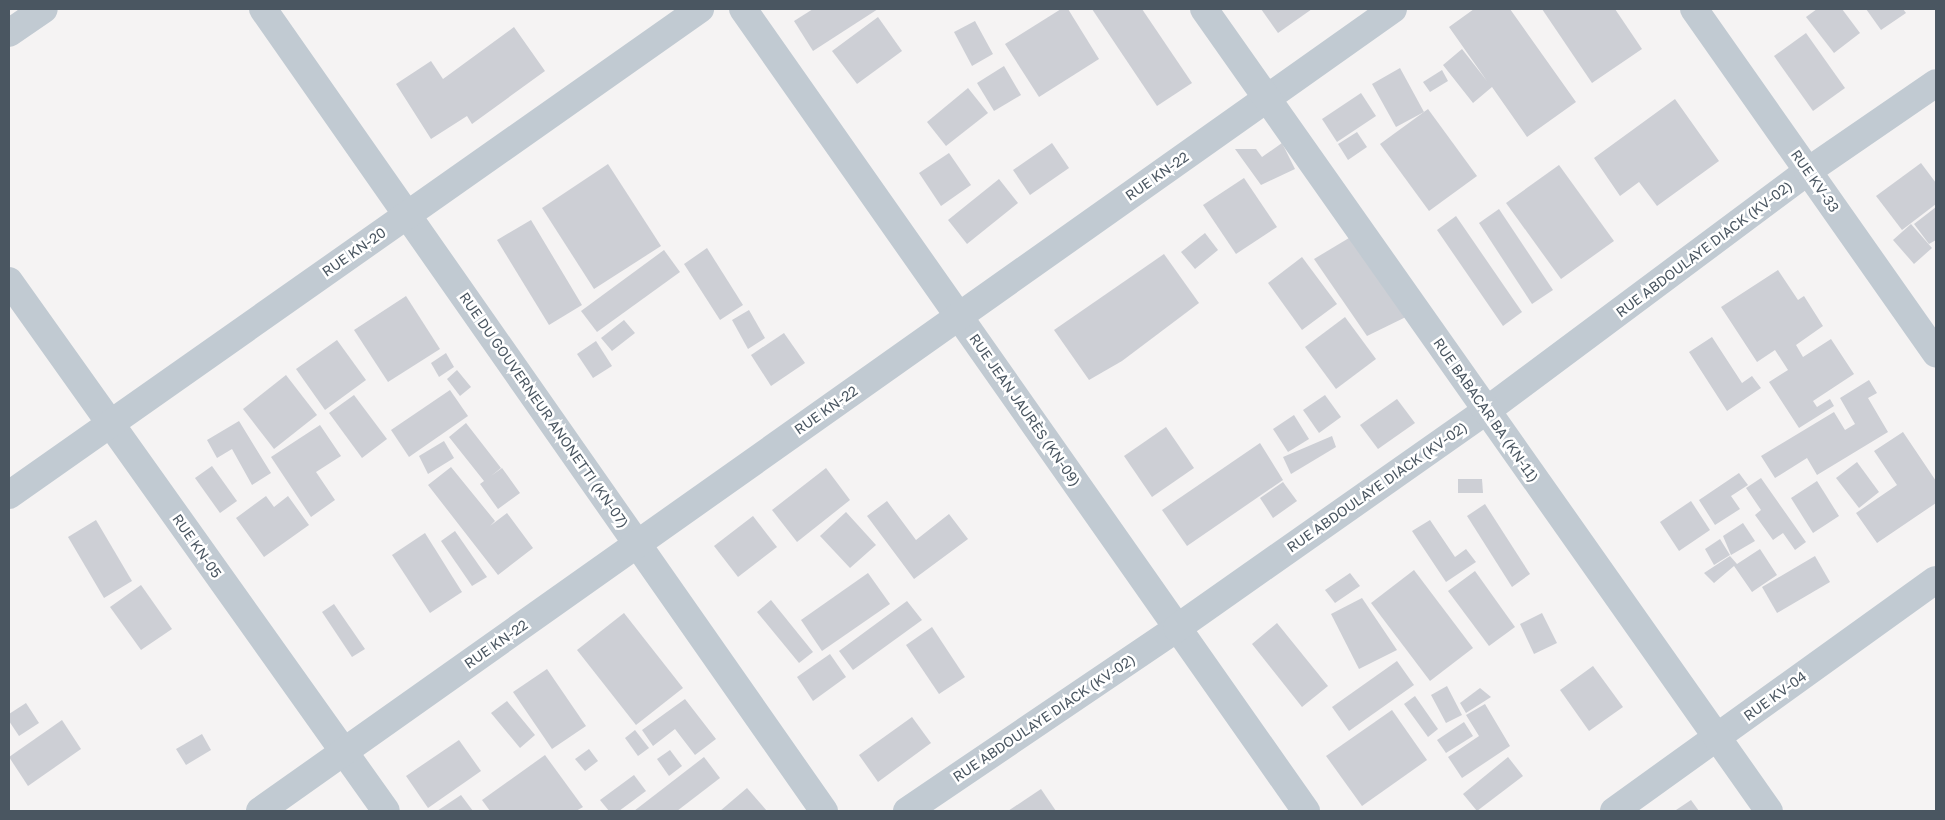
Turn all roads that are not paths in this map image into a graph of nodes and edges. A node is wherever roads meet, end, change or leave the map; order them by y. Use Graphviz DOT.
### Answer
graph roads {
  1 [pos="44,9"];
  2 [pos="263,9"];
  3 [pos="700,9"];
  4 [pos="743,9"];
  5 [pos="1204,9"];
  6 [pos="1392,9"];
  7 [pos="1694,9"];
  8 [pos="9,33"];
  9 [pos="1936,83"];
  10 [pos="1266,98"];
  11 [pos="1808,171"];
  12 [pos="407,214"];
  13 [pos="9,281"];
  14 [pos="958,316"];
  15 [pos="1936,353"];
  16 [pos="1486,411"];
  17 [pos="110,424"];
  18 [pos="9,495"];
  19 [pos="637,544"];
  20 [pos="1936,580"];
  21 [pos="1177,628"];
  22 [pos="1717,737"];
  23 [pos="344,752"];
  24 [pos="260,811"];
  25 [pos="386,811"];
  26 [pos="824,811"];
  27 [pos="907,811"];
  28 [pos="1306,811"];
  29 [pos="1614,811"];
  30 [pos="1769,811"];
  1 -- 8 [label="street"];
  2 -- 12 [label="street, RUE DU GOUVERNEUR ANONETTI (KN-07)"];
  3 -- 12 [label="street, RUE KN-20"];
  4 -- 14 [label="street, RUE JEAN JAURÈS (KN-09)"];
  5 -- 10 [label="street, RUE BABACAR BA (KN-11)"];
  6 -- 10 [label="street, RUE KN-22"];
  7 -- 11 [label="street, RUE KV-33"];
  9 -- 11 [label="street, RUE ABDOULAYE DIACK (KV-02)"];
  10 -- 14 [label="street, RUE KN-22"];
  10 -- 16 [label="street, RUE BABACAR BA (KN-11)"];
  11 -- 15 [label="street, RUE KV-33"];
  11 -- 16 [label="street, RUE ABDOULAYE DIACK (KV-02)"];
  12 -- 17 [label="street, RUE KN-20"];
  12 -- 19 [label="street, RUE DU GOUVERNEUR ANONETTI (KN-07)"];
  13 -- 17 [label="street, RUE KN-05"];
  14 -- 19 [label="street, RUE KN-22"];
  14 -- 21 [label="street, RUE JEAN JAURÈS (KN-09)"];
  16 -- 21 [label="street, RUE ABDOULAYE DIACK (KV-02)"];
  16 -- 22 [label="street, RUE BABACAR BA (KN-11)"];
  17 -- 18 [label="street, RUE KN-20"];
  17 -- 23 [label="street, RUE KN-05"];
  19 -- 23 [label="street, RUE KN-22"];
  19 -- 26 [label="street, RUE DU GOUVERNEUR ANONETTI (KN-07)"];
  20 -- 22 [label="street, RUE KV-04"];
  21 -- 27 [label="street, RUE ABDOULAYE DIACK (KV-02)"];
  21 -- 28 [label="street, RUE JEAN JAURÈS (KN-09)"];
  22 -- 29 [label="street, RUE KV-04"];
  22 -- 30 [label="street, RUE BABACAR BA (KN-11)"];
  23 -- 24 [label="street, RUE KN-22"];
  23 -- 25 [label="street, RUE KN-05"];
}
